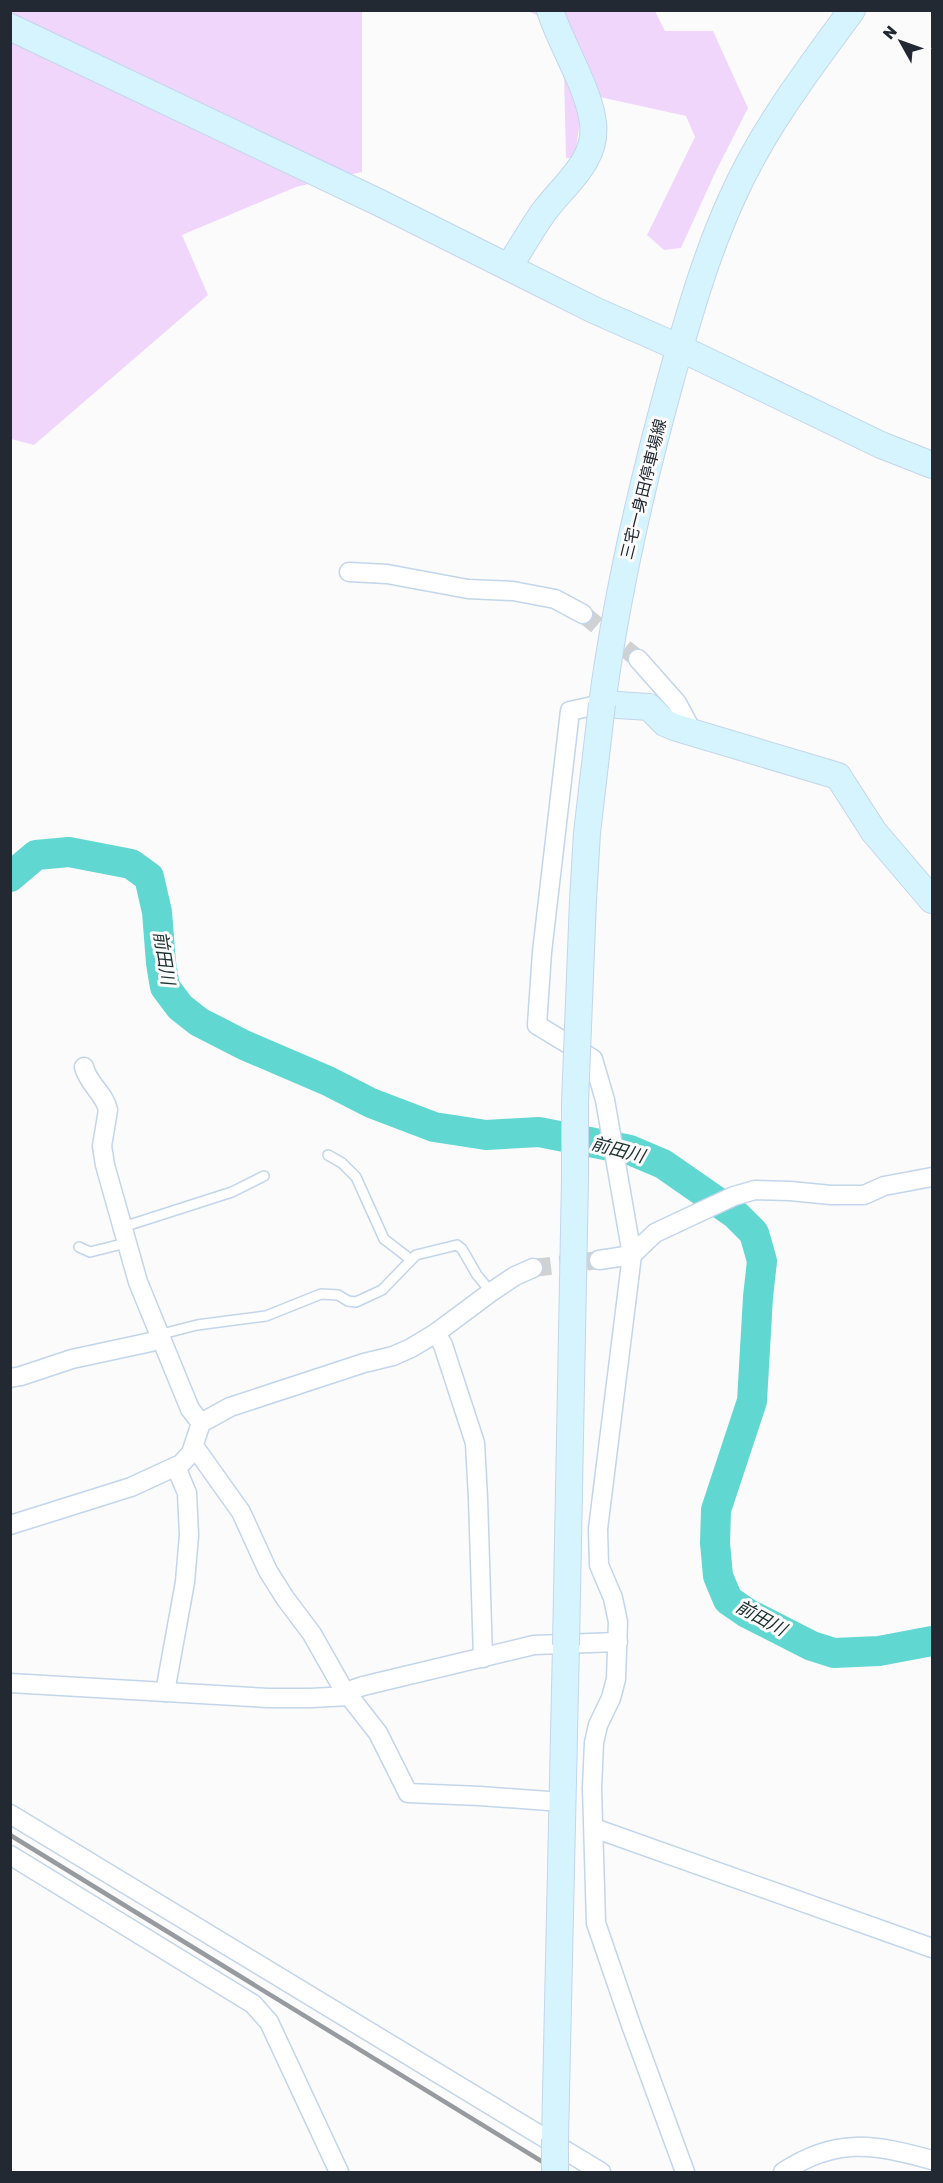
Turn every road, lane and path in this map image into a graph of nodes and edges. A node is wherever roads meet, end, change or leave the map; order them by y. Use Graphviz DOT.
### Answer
graph roads {
  1 [pos="550,10"];
  2 [pos="852,10"];
  3 [pos="10,27"];
  4 [pos="509,267"];
  5 [pos="680,348"];
  6 [pos="933,465"];
  7 [pos="349,572"];
  8 [pos="583,614"];
  9 [pos="638,658"];
  10 [pos="602,704"];
  11 [pos="693,733"];
  12 [pos="932,899"];
  13 [pos="84,1067"];
  14 [pos="328,1155"];
  15 [pos="264,1176"];
  16 [pos="933,1177"];
  17 [pos="124,1235"];
  18 [pos="79,1247"];
  19 [pos="632,1255"];
  20 [pos="410,1259"];
  21 [pos="599,1260"];
  22 [pos="533,1268"];
  23 [pos="491,1292"];
  24 [pos="436,1334"];
  25 [pos="159,1337"];
  26 [pos="10,1378"];
  27 [pos="201,1423"];
  28 [pos="194,1446"];
  29 [pos="176,1467"];
  30 [pos="10,1525"];
  31 [pos="618,1642"];
  32 [pos="566,1645"];
  33 [pos="483,1658"];
  34 [pos="10,1683"];
  35 [pos="165,1692"];
  36 [pos="348,1694"];
  37 [pos="562,1802"];
  38 [pos="10,1814"];
  39 [pos="594,1828"];
  40 [pos="10,1855"];
  41 [pos="933,1948"];
  42 [pos="933,2160"];
  43 [pos="339,2172"];
  44 [pos="555,2172"];
  45 [pos="601,2172"];
  46 [pos="685,2172"];
  47 [pos="783,2172"];
  1 -- 4 [label="street"];
  2 -- 5 [label="street, 三宅一身田停車場線"];
  3 -- 4 [label="street"];
  4 -- 5 [label="street"];
  5 -- 6 [label="street"];
  5 -- 10 [label="street, 三宅一身田停車場線"];
  7 -- 8 [label="street"];
  9 -- 11 [label="street"];
  10 -- 11 [label="street"];
  10 -- 19 [label="street"];
  10 -- 32 [label="street, 三宅一身田停車場線, bridge"];
  11 -- 12 [label="street"];
  13 -- 17 [label="street"];
  14 -- 20 [label="lane"];
  15 -- 17 [label="lane"];
  16 -- 19 [label="street"];
  17 -- 18 [label="lane"];
  17 -- 25 [label="street"];
  19 -- 21 [label="street"];
  19 -- 31 [label="street"];
  20 -- 23 [label="lane"];
  20 -- 25 [label="lane"];
  22 -- 23 [label="street"];
  23 -- 24 [label="street"];
  24 -- 27 [label="street"];
  24 -- 33 [label="street"];
  25 -- 26 [label="street"];
  25 -- 27 [label="street"];
  27 -- 28 [label="street"];
  28 -- 29 [label="street"];
  28 -- 36 [label="street"];
  29 -- 30 [label="street"];
  29 -- 35 [label="street"];
  31 -- 32 [label="street"];
  31 -- 39 [label="street"];
  32 -- 33 [label="street"];
  32 -- 37 [label="street, 三宅一身田停車場線"];
  33 -- 36 [label="street"];
  34 -- 35 [label="street"];
  35 -- 36 [label="street"];
  36 -- 37 [label="street"];
  37 -- 44 [label="street, 三宅一身田停車場線, bridge"];
  38 -- 45 [label="street"];
  39 -- 41 [label="street"];
  39 -- 46 [label="street"];
  40 -- 43 [label="street"];
  42 -- 47 [label="street"];
}
